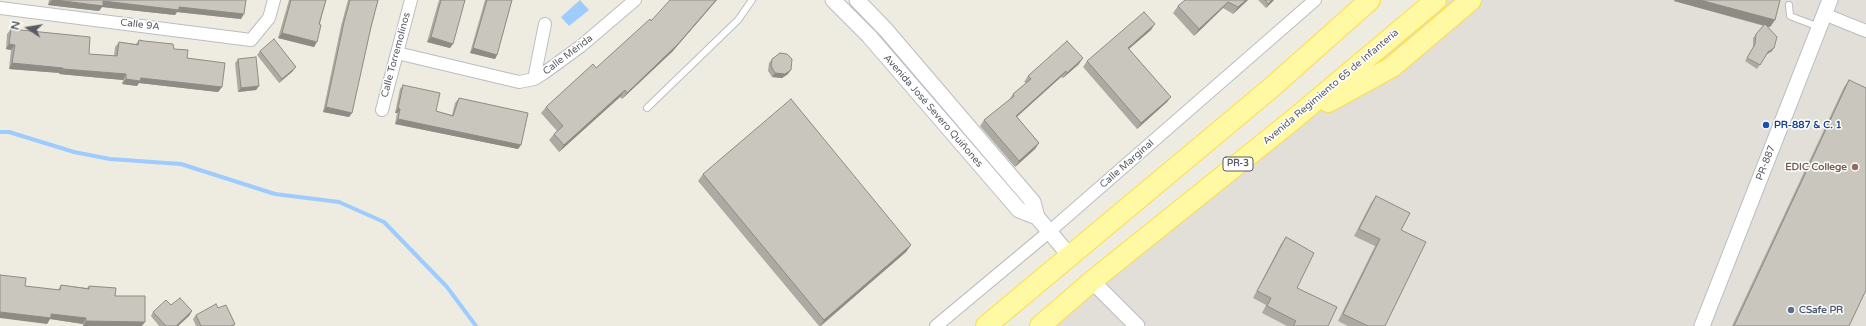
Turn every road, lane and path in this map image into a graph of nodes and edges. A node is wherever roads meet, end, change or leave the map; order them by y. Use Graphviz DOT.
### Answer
graph roads {
  1 [pos="40,0"];
  2 [pos="274,0"];
  3 [pos="411,0"];
  4 [pos="635,0"];
  5 [pos="752,0"];
  6 [pos="833,0"];
  7 [pos="857,0"];
  8 [pos="1315,0"];
  9 [pos="1370,0"];
  10 [pos="1436,0"];
  11 [pos="1471,0"];
  12 [pos="1830,0"];
  13 [pos="1789,5"];
  14 [pos="0,8"];
  15 [pos="39,12"];
  16 [pos="1822,20"];
  17 [pos="545,24"];
  18 [pos="1866,31"];
  19 [pos="902,50"];
  20 [pos="397,53"];
  21 [pos="890,61"];
  22 [pos="534,79"];
  23 [pos="647,108"];
  24 [pos="382,110"];
  25 [pos="1294,119"];
  26 [pos="968,127"];
  27 [pos="956,138"];
  28 [pos="1004,168"];
  29 [pos="992,179"];
  30 [pos="1037,217"];
  31 [pos="1050,231"];
  32 [pos="1068,255"];
  33 [pos="1092,281"];
  34 [pos="936,326"];
  35 [pos="986,326"];
  36 [pos="1040,326"];
  37 [pos="1137,326"];
  38 [pos="1702,326"];
  1 -- 15 [label="street"];
  2 -- 15 [label="street, Calle 9A"];
  3 -- 20 [label="street, Calle Torremolinos"];
  4 -- 22 [label="street, Calle Mérida"];
  5 -- 23 [label="lane"];
  6 -- 21 [label="street, Avenida José Severo Quiñones"];
  7 -- 19 [label="street, Avenida José Severo Quiñones"];
  8 -- 31 [label="street, Calle Marginal"];
  9 -- 32 [label="main road"];
  10 -- 25 [label="main road, Avenida Regimiento 65 de Infantería / PR-3"];
  11 -- 25 [label="main road"];
  12 -- 16 [label="street, PR-887"];
  13 -- 16 [label="lane"];
  14 -- 15 [label="street, Calle 9A"];
  16 -- 18 [label="street"];
  16 -- 38 [label="street, PR-887"];
  17 -- 22 [label="street"];
  19 -- 21 [label="street"];
  19 -- 26 [label="street, Avenida José Severo Quiñones"];
  20 -- 22 [label="street, Calle Mérida"];
  20 -- 24 [label="street, Calle Torremolinos"];
  21 -- 27 [label="street, Avenida José Severo Quiñones"];
  25 -- 33 [label="main road, Avenida Regimiento 65 de Infantería / PR-3"];
  26 -- 27 [label="street"];
  26 -- 28 [label="street, Avenida José Severo Quiñones"];
  27 -- 29 [label="street, Avenida José Severo Quiñones"];
  28 -- 29 [label="street"];
  28 -- 30 [label="street, Avenida José Severo Quiñones"];
  29 -- 30 [label="street, Avenida José Severo Quiñones"];
  30 -- 31 [label="street, Avenida José Severo Quiñones"];
  31 -- 32 [label="street, Avenida José Severo Quiñones"];
  31 -- 34 [label="street, Calle Marginal"];
  32 -- 35 [label="main road"];
  33 -- 36 [label="main road, Avenida Regimiento 65 de Infantería / PR-3"];
  33 -- 37 [label="street"];
}
